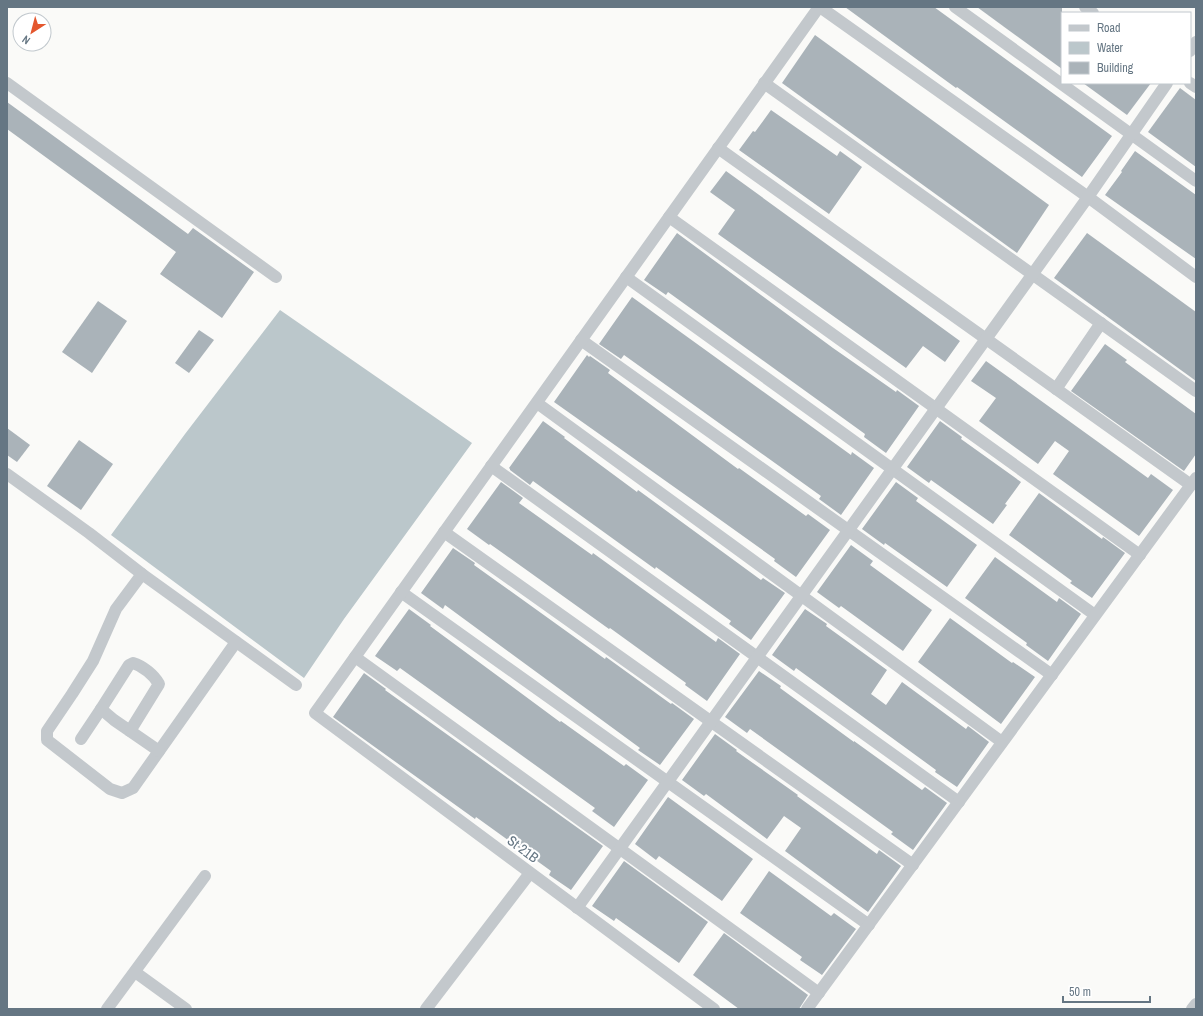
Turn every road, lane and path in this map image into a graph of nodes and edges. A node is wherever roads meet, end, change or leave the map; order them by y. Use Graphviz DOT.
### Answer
graph roads {
  1 [pos="820,7"];
  2 [pos="955,7"];
  3 [pos="7,82"];
  4 [pos="764,83"];
  5 [pos="1061,83"];
  6 [pos="1062,84"];
  7 [pos="1166,84"];
  8 [pos="1131,134"];
  9 [pos="718,148"];
  10 [pos="1196,181"];
  11 [pos="1088,197"];
  12 [pos="669,217"];
  13 [pos="1032,274"];
  14 [pos="276,277"];
  15 [pos="626,277"];
  16 [pos="1196,277"];
  17 [pos="1101,323"];
  18 [pos="986,339"];
  19 [pos="581,340"];
  20 [pos="1056,389"];
  21 [pos="1196,391"];
  22 [pos="537,402"];
  23 [pos="936,408"];
  24 [pos="491,466"];
  25 [pos="892,469"];
  26 [pos="7,474"];
  27 [pos="1193,481"];
  28 [pos="848,530"];
  29 [pos="444,532"];
  30 [pos="1140,555"];
  31 [pos="142,574"];
  32 [pos="401,592"];
  33 [pos="801,596"];
  34 [pos="1095,615"];
  35 [pos="236,642"];
  36 [pos="355,657"];
  37 [pos="757,657"];
  38 [pos="1052,675"];
  39 [pos="296,685"];
  40 [pos="101,709"];
  41 [pos="710,722"];
  42 [pos="130,731"];
  43 [pos="81,739"];
  44 [pos="1002,742"];
  45 [pos="159,751"];
  46 [pos="668,781"];
  47 [pos="959,802"];
  48 [pos="620,848"];
  49 [pos="913,865"];
  50 [pos="530,873"];
  51 [pos="205,876"];
  52 [pos="577,908"];
  53 [pos="869,925"];
  54 [pos="135,972"];
  55 [pos="819,993"];
  56 [pos="1196,1004"];
  57 [pos="107,1009"];
  58 [pos="186,1009"];
  59 [pos="426,1009"];
  60 [pos="714,1009"];
  61 [pos="807,1009"];
  62 [pos="1192,1009"];
  1 -- 4 [label="street"];
  1 -- 11 [label="street"];
  2 -- 5 [label="street"];
  3 -- 14 [label="street"];
  4 -- 9 [label="street"];
  4 -- 13 [label="street"];
  6 -- 8 [label="street"];
  7 -- 8 [label="street"];
  8 -- 10 [label="street"];
  8 -- 11 [label="street"];
  9 -- 12 [label="street"];
  9 -- 18 [label="street"];
  11 -- 13 [label="street"];
  11 -- 16 [label="street"];
  12 -- 15 [label="street"];
  12 -- 23 [label="street"];
  13 -- 17 [label="street"];
  13 -- 18 [label="street"];
  15 -- 19 [label="street"];
  15 -- 25 [label="street"];
  17 -- 20 [label="street"];
  17 -- 21 [label="street"];
  18 -- 20 [label="street"];
  18 -- 23 [label="street"];
  19 -- 22 [label="street"];
  19 -- 28 [label="street"];
  20 -- 27 [label="street"];
  22 -- 24 [label="street"];
  22 -- 33 [label="street"];
  23 -- 25 [label="street"];
  23 -- 30 [label="street"];
  24 -- 29 [label="street"];
  24 -- 37 [label="street"];
  25 -- 28 [label="street"];
  25 -- 34 [label="street"];
  26 -- 31 [label="street"];
  27 -- 30 [label="street"];
  28 -- 33 [label="street"];
  28 -- 38 [label="street"];
  29 -- 32 [label="street"];
  29 -- 41 [label="street"];
  30 -- 34 [label="street"];
  31 -- 35 [label="street"];
  31 -- 45 [label="street"];
  32 -- 36 [label="street"];
  32 -- 46 [label="street"];
  33 -- 37 [label="street"];
  33 -- 44 [label="street"];
  34 -- 38 [label="street"];
  35 -- 39 [label="street"];
  35 -- 45 [label="street"];
  36 -- 48 [label="street"];
  36 -- 50 [label="street, St 21B"];
  37 -- 41 [label="street"];
  37 -- 47 [label="street"];
  38 -- 44 [label="street"];
  40 -- 42 [label="street"];
  40 -- 42 [label="street"];
  40 -- 43 [label="street"];
  41 -- 46 [label="street"];
  41 -- 49 [label="street"];
  42 -- 45 [label="street"];
  44 -- 47 [label="street"];
  46 -- 48 [label="street"];
  46 -- 53 [label="street"];
  47 -- 49 [label="street"];
  48 -- 52 [label="street"];
  48 -- 55 [label="street"];
  49 -- 53 [label="street"];
  50 -- 52 [label="street, St 21B"];
  50 -- 59 [label="street"];
  51 -- 54 [label="street"];
  52 -- 60 [label="street, St 21B"];
  53 -- 55 [label="street"];
  54 -- 57 [label="street"];
  54 -- 58 [label="street"];
  55 -- 61 [label="street"];
  56 -- 62 [label="street"];
}
